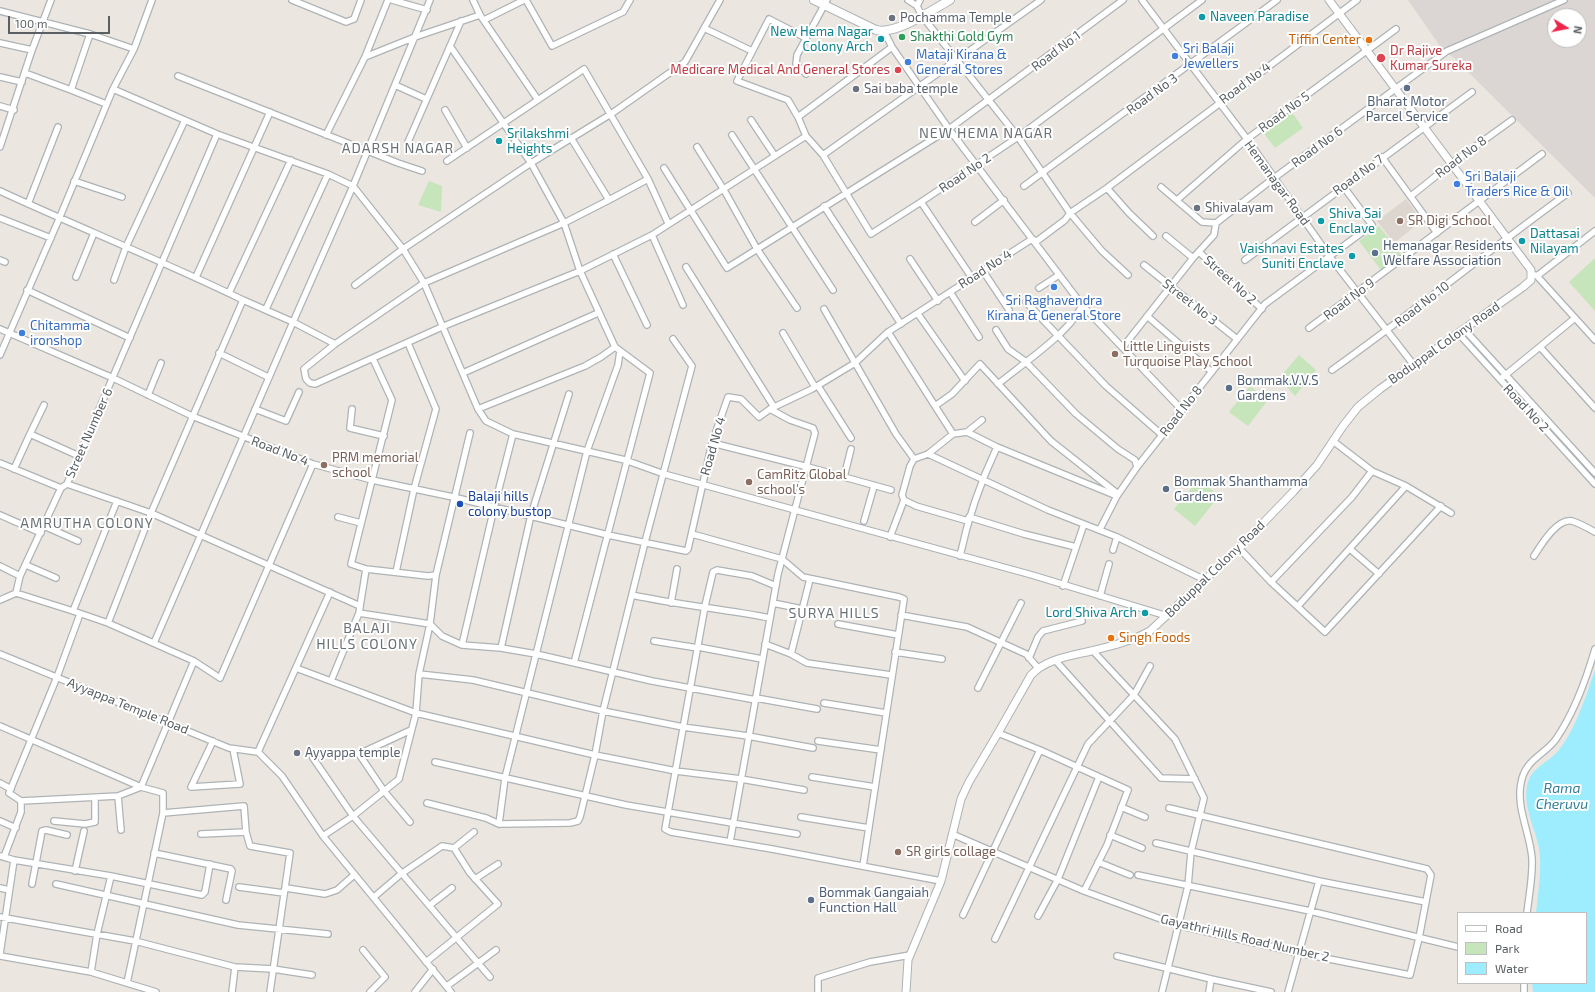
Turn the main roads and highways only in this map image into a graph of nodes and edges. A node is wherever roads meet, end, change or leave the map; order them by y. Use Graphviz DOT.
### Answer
graph roads {
  1 [pos="814,0"];
  2 [pos="950,0"];
  3 [pos="825,3"];
  1 -- 3 [label="main road"];
  2 -- 3 [label="main road"];
}
